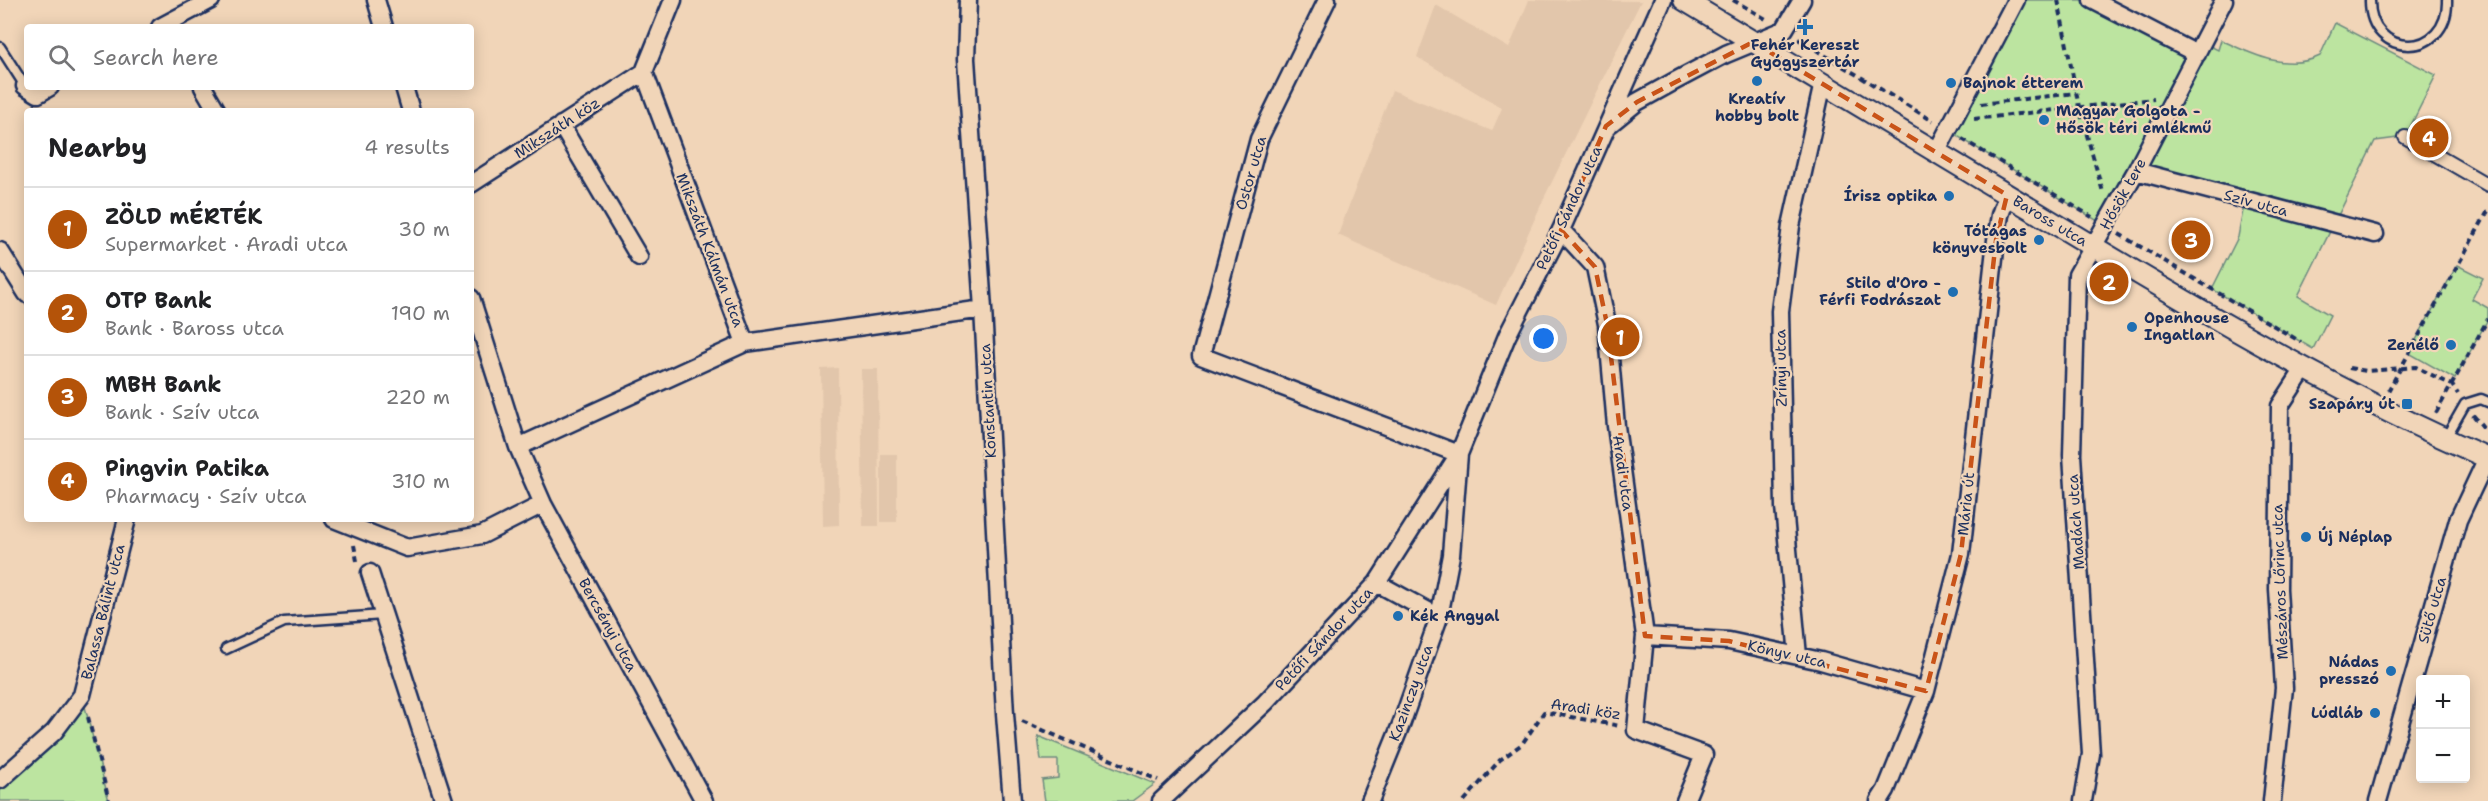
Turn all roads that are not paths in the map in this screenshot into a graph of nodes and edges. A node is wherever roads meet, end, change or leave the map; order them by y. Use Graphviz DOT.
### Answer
graph roads {
  1 [pos="211,0"];
  2 [pos="376,0"];
  3 [pos="673,0"];
  4 [pos="968,0"];
  5 [pos="1327,0"];
  6 [pos="1663,0"];
  7 [pos="1684,0"];
  8 [pos="1802,0"];
  9 [pos="2016,0"];
  10 [pos="2092,0"];
  11 [pos="2224,0"];
  12 [pos="2370,0"];
  13 [pos="2446,0"];
  14 [pos="168,24"];
  15 [pos="383,24"];
  16 [pos="1753,42"];
  17 [pos="0,47"];
  18 [pos="2197,54"];
  19 [pos="644,72"];
  20 [pos="1823,83"];
  21 [pos="24,84"];
  22 [pos="32,90"];
  23 [pos="45,90"];
  24 [pos="205,90"];
  25 [pos="405,90"];
  26 [pos="215,108"];
  27 [pos="410,108"];
  28 [pos="561,125"];
  29 [pos="1606,126"];
  30 [pos="2405,137"];
  31 [pos="1937,151"];
  32 [pos="2136,171"];
  33 [pos="474,182"];
  34 [pos="2488,184"];
  35 [pos="2007,195"];
  36 [pos="1561,230"];
  37 [pos="2375,234"];
  38 [pos="2093,246"];
  39 [pos="0,251"];
  40 [pos="639,257"];
  41 [pos="24,289"];
  42 [pos="474,308"];
  43 [pos="983,309"];
  44 [pos="745,343"];
  45 [pos="2304,369"];
  46 [pos="2488,402"];
  47 [pos="2445,439"];
  48 [pos="518,447"];
  49 [pos="1459,454"];
  50 [pos="2488,458"];
  51 [pos="543,504"];
  52 [pos="126,522"];
  53 [pos="342,522"];
  54 [pos="370,573"];
  55 [pos="1377,583"];
  56 [pos="383,615"];
  57 [pos="1439,617"];
  58 [pos="1645,636"];
  59 [pos="226,649"];
  60 [pos="1798,656"];
  61 [pos="1926,691"];
  62 [pos="0,780"];
  63 [pos="1374,800"];
  64 [pos="444,801"];
  65 [pos="704,801"];
  66 [pos="1012,801"];
  67 [pos="1161,801"];
  68 [pos="1685,801"];
  69 [pos="1879,801"];
  70 [pos="2083,801"];
  71 [pos="2272,801"];
  72 [pos="2378,801"];
  1 -- 14 [label="street"];
  2 -- 15 [label="street"];
  3 -- 19 [label="street"];
  4 -- 43 [label="street, Konstantin utca"];
  5 -- 49 [label="street, Ostor utca"];
  6 -- 29 [label="street, Petőfi Sándor utca"];
  7 -- 16 [label="street, Baross utca"];
  8 -- 16 [label="street, Petőfi Sándor utca"];
  9 -- 31 [label="street"];
  10 -- 18 [label="street"];
  11 -- 18 [label="street, Hősök tere"];
  12 -- 13 [label="lane"];
  16 -- 20 [label="street, Baross utca"];
  16 -- 29 [label="street, Petőfi Sándor utca"];
  17 -- 21 [label="lane"];
  18 -- 32 [label="street, Hősök tere"];
  19 -- 28 [label="street, Mikszáth köz"];
  19 -- 44 [label="street, Mikszáth Kálmán utca"];
  20 -- 31 [label="street, Baross utca"];
  20 -- 60 [label="street, Zrínyi utca"];
  22 -- 23 [label="street"];
  24 -- 26 [label="street"];
  25 -- 27 [label="street"];
  28 -- 33 [label="street, Mikszáth köz"];
  28 -- 40 [label="street"];
  29 -- 36 [label="street, Petőfi Sándor utca"];
  30 -- 34 [label="street"];
  31 -- 35 [label="street, Baross utca"];
  32 -- 37 [label="street, Szív utca"];
  32 -- 38 [label="street, Hősök tere"];
  35 -- 38 [label="street, Baross utca"];
  35 -- 61 [label="street, Mária út"];
  36 -- 49 [label="street, Petőfi Sándor utca"];
  36 -- 58 [label="street, Aradi utca"];
  38 -- 45 [label="street, Baross utca"];
  38 -- 70 [label="street, Madách utca"];
  39 -- 41 [label="street"];
  42 -- 48 [label="street, Bercsényi utca"];
  43 -- 44 [label="street, Mikszáth Kálmán utca"];
  43 -- 66 [label="street, Konstantin utca"];
  44 -- 48 [label="street"];
  45 -- 47 [label="street, Baross utca"];
  45 -- 71 [label="street, Mészáros Lőrinc utca"];
  46 -- 47 [label="lane"];
  47 -- 50 [label="street, Baross utca"];
  48 -- 51 [label="street, Bercsényi utca"];
  49 -- 55 [label="street, Petőfi Sándor utca"];
  49 -- 57 [label="street, Petőfi Sándor utca"];
  50 -- 72 [label="street, Sütő utca"];
  51 -- 53 [label="street"];
  51 -- 65 [label="street, Bercsényi utca"];
  52 -- 62 [label="street, Balassa Bálint utca"];
  54 -- 56 [label="street"];
  55 -- 57 [label="street"];
  55 -- 67 [label="street, Petőfi Sándor utca"];
  56 -- 59 [label="lane"];
  56 -- 64 [label="street"];
  57 -- 63 [label="street, Kazinczy utca"];
  58 -- 60 [label="street, Könyv utca"];
  58 -- 68 [label="street, Aradi utca"];
  60 -- 61 [label="street, Könyv utca"];
  61 -- 69 [label="street, Mária út"];
}
